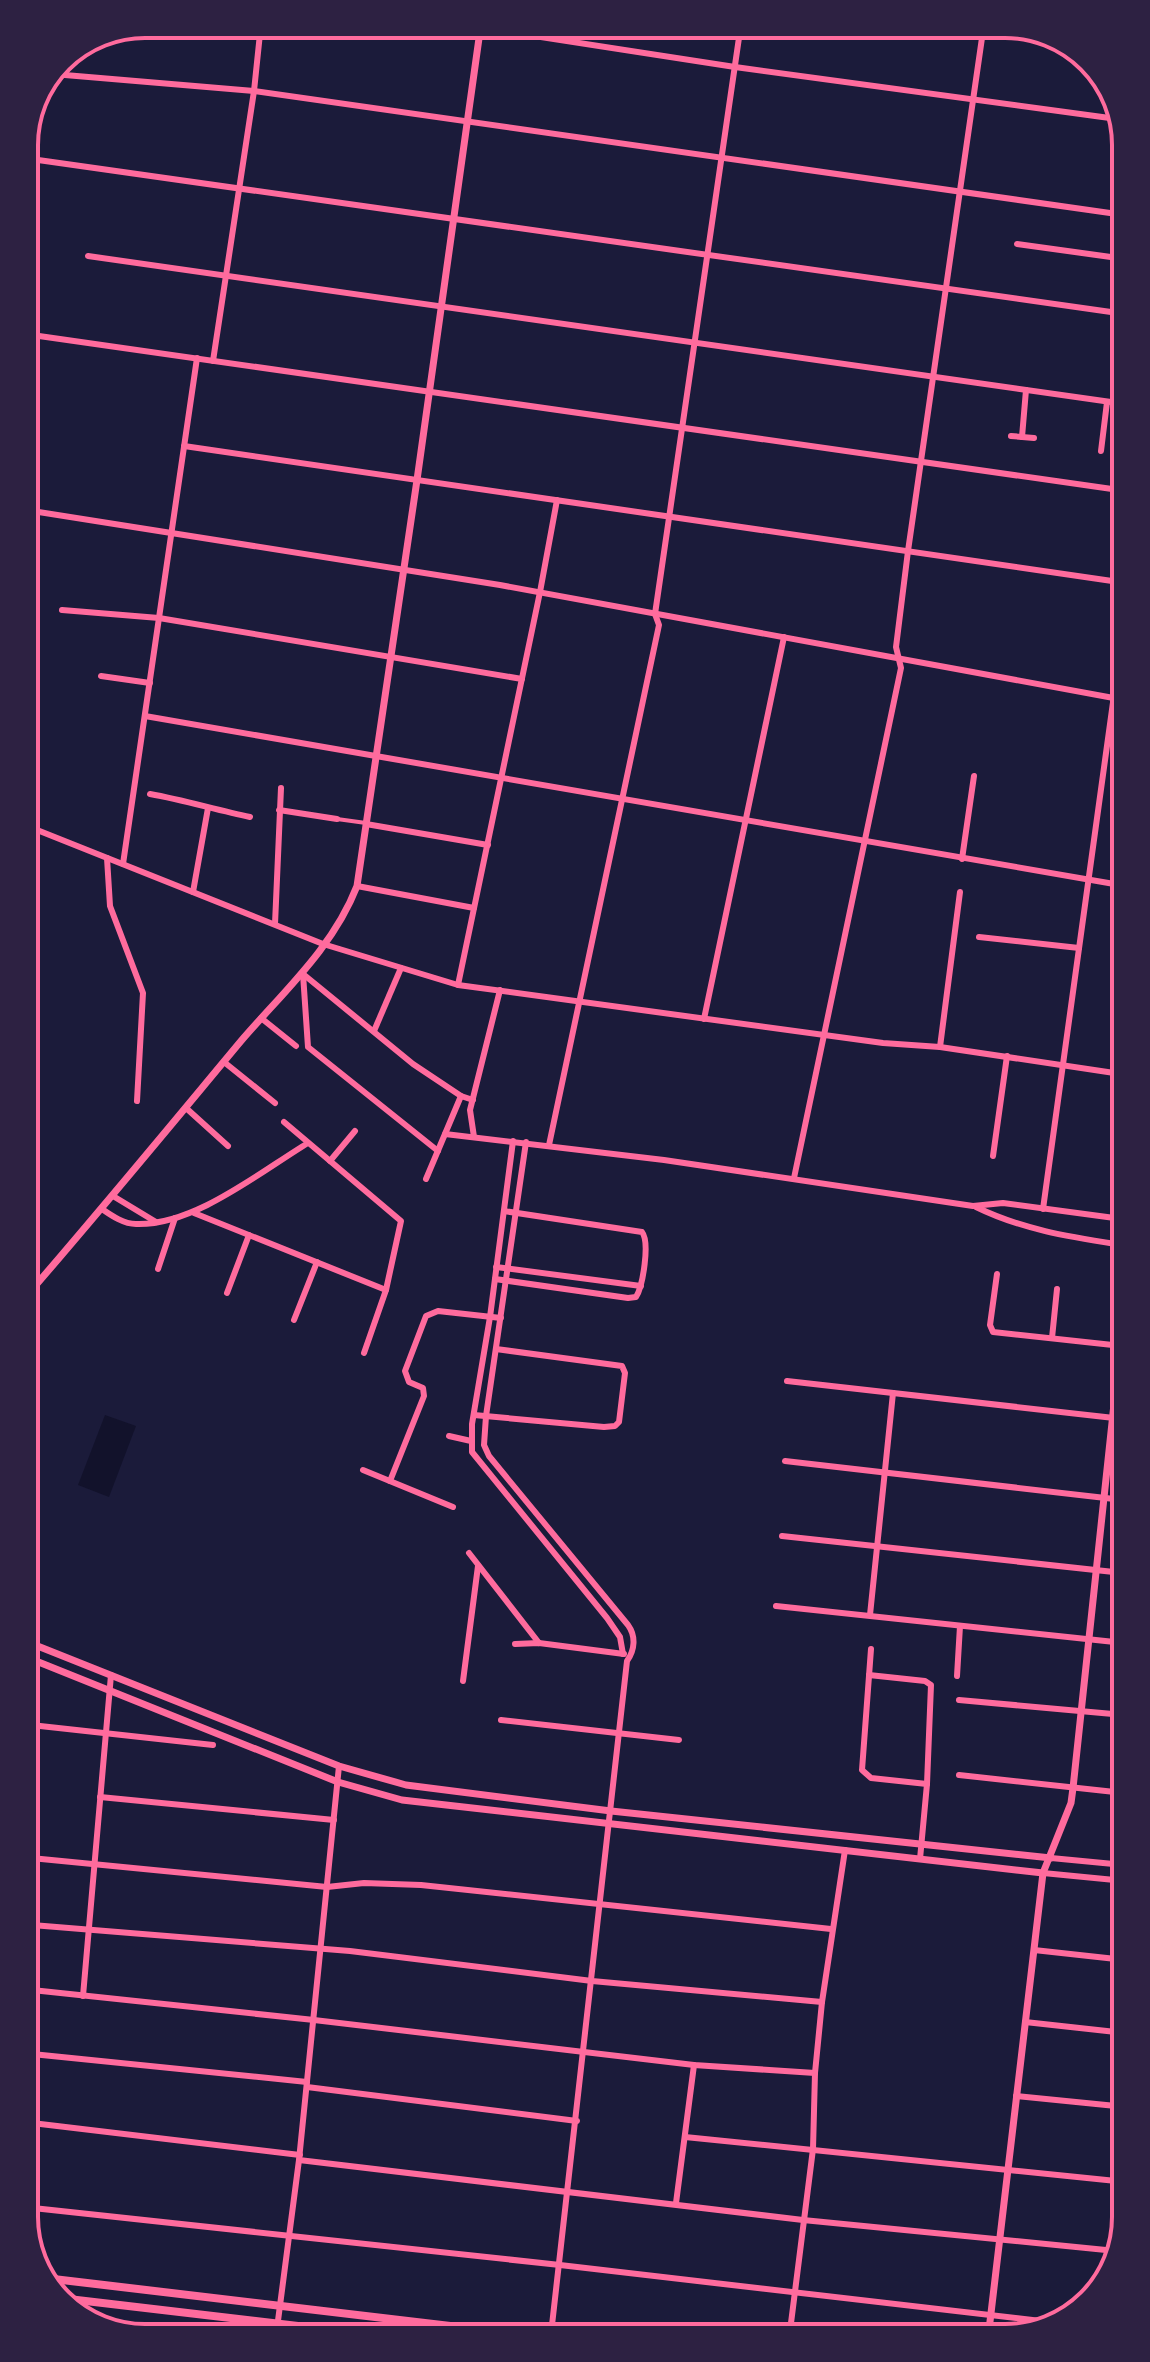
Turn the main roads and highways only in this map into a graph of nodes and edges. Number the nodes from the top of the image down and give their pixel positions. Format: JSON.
{"nodes":[{"id":1,"x":58,"y":2280,"type":"edge"},
{"id":2,"x":78,"y":2300,"type":"edge"},
{"id":3,"x":277,"y":2324,"type":"edge"},
{"id":4,"x":433,"y":2324,"type":"edge"}],
"edges":[{"from":1,"to":4,"type":"main road"},
{"from":2,"to":3,"type":"main road"}]}
